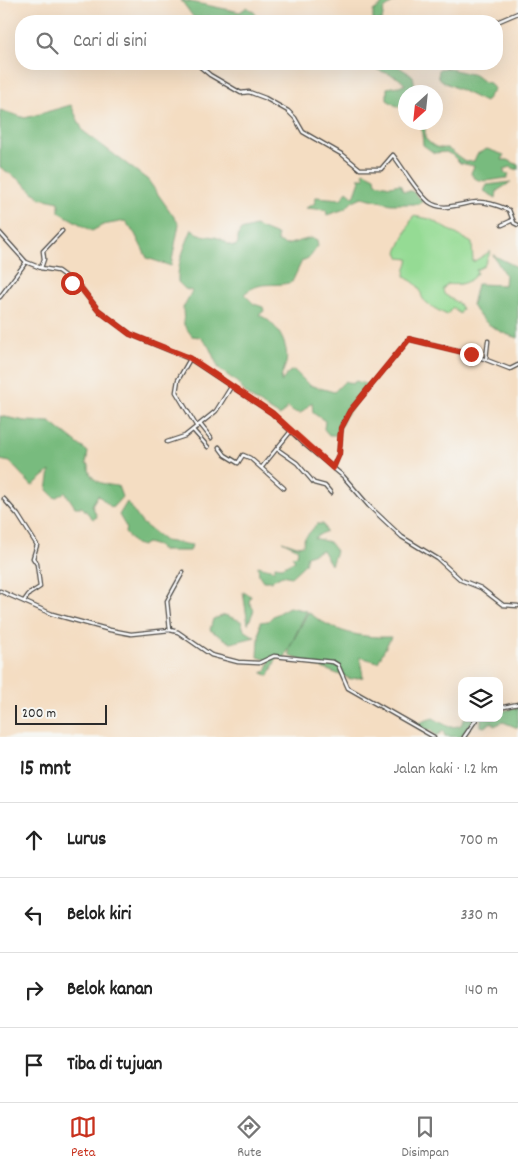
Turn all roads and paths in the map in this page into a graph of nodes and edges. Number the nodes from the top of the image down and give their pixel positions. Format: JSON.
{"nodes":[{"id":1,"x":518,"y":14,"type":"edge"},
{"id":2,"x":503,"y":20,"type":"edge"},
{"id":3,"x":204,"y":70,"type":"edge"},
{"id":4,"x":513,"y":220,"type":"junction"},
{"id":5,"x":502,"y":225,"type":"dead end"},
{"id":6,"x":518,"y":225,"type":"edge"},
{"id":7,"x":62,"y":231,"type":"dead end"},
{"id":8,"x":0,"y":233,"type":"edge"},
{"id":9,"x":26,"y":262,"type":"junction"},
{"id":10,"x":41,"y":268,"type":"junction"},
{"id":11,"x":0,"y":297,"type":"edge"},
{"id":12,"x":488,"y":341,"type":"dead end"},
{"id":13,"x":190,"y":358,"type":"junction"},
{"id":14,"x":486,"y":359,"type":"junction"},
{"id":15,"x":518,"y":365,"type":"edge"},
{"id":16,"x":231,"y":387,"type":"junction"},
{"id":17,"x":200,"y":424,"type":"junction"},
{"id":18,"x":197,"y":427,"type":"junction"},
{"id":19,"x":193,"y":430,"type":"junction"},
{"id":20,"x":291,"y":431,"type":"junction"},
{"id":21,"x":211,"y":438,"type":"dead end"},
{"id":22,"x":167,"y":442,"type":"dead end"},
{"id":23,"x":208,"y":447,"type":"dead end"},
{"id":24,"x":220,"y":447,"type":"dead end"},
{"id":25,"x":277,"y":449,"type":"junction"},
{"id":26,"x":262,"y":467,"type":"junction"},
{"id":27,"x":333,"y":468,"type":"junction"},
{"id":28,"x":284,"y":488,"type":"dead end"},
{"id":29,"x":330,"y":493,"type":"dead end"},
{"id":30,"x":4,"y":499,"type":"dead end"},
{"id":31,"x":183,"y":572,"type":"dead end"},
{"id":32,"x":0,"y":591,"type":"edge"},
{"id":33,"x":24,"y":601,"type":"junction"},
{"id":34,"x":518,"y":606,"type":"edge"},
{"id":35,"x":170,"y":630,"type":"junction"},
{"id":36,"x":518,"y":704,"type":"edge"},
{"id":37,"x":503,"y":707,"type":"edge"},
{"id":38,"x":474,"y":722,"type":"edge"},
{"id":39,"x":434,"y":737,"type":"edge"},
{"id":40,"x":464,"y":737,"type":"edge"}],
"edges":[{"from":1,"to":2,"type":"street"},
{"from":3,"to":4,"type":"street"},
{"from":4,"to":5,"type":"street"},
{"from":4,"to":6,"type":"street"},
{"from":7,"to":10,"type":"street"},
{"from":8,"to":9,"type":"street"},
{"from":9,"to":10,"type":"street"},
{"from":9,"to":11,"type":"street"},
{"from":10,"to":13,"type":"street"},
{"from":12,"to":14,"type":"street"},
{"from":13,"to":16,"type":"street"},
{"from":13,"to":18,"type":"street"},
{"from":14,"to":15,"type":"street"},
{"from":14,"to":27,"type":"street"},
{"from":16,"to":17,"type":"street"},
{"from":16,"to":20,"type":"street"},
{"from":17,"to":18,"type":"street"},
{"from":17,"to":21,"type":"street"},
{"from":18,"to":19,"type":"street"},
{"from":19,"to":22,"type":"street"},
{"from":19,"to":23,"type":"street"},
{"from":20,"to":25,"type":"street"},
{"from":20,"to":27,"type":"street"},
{"from":24,"to":26,"type":"street"},
{"from":25,"to":26,"type":"street"},
{"from":25,"to":29,"type":"street"},
{"from":26,"to":28,"type":"street"},
{"from":27,"to":34,"type":"street"},
{"from":30,"to":33,"type":"street"},
{"from":31,"to":35,"type":"street"},
{"from":32,"to":33,"type":"street"},
{"from":33,"to":35,"type":"street"},
{"from":35,"to":39,"type":"street"},
{"from":36,"to":37,"type":"street"},
{"from":38,"to":40,"type":"street"}]}
